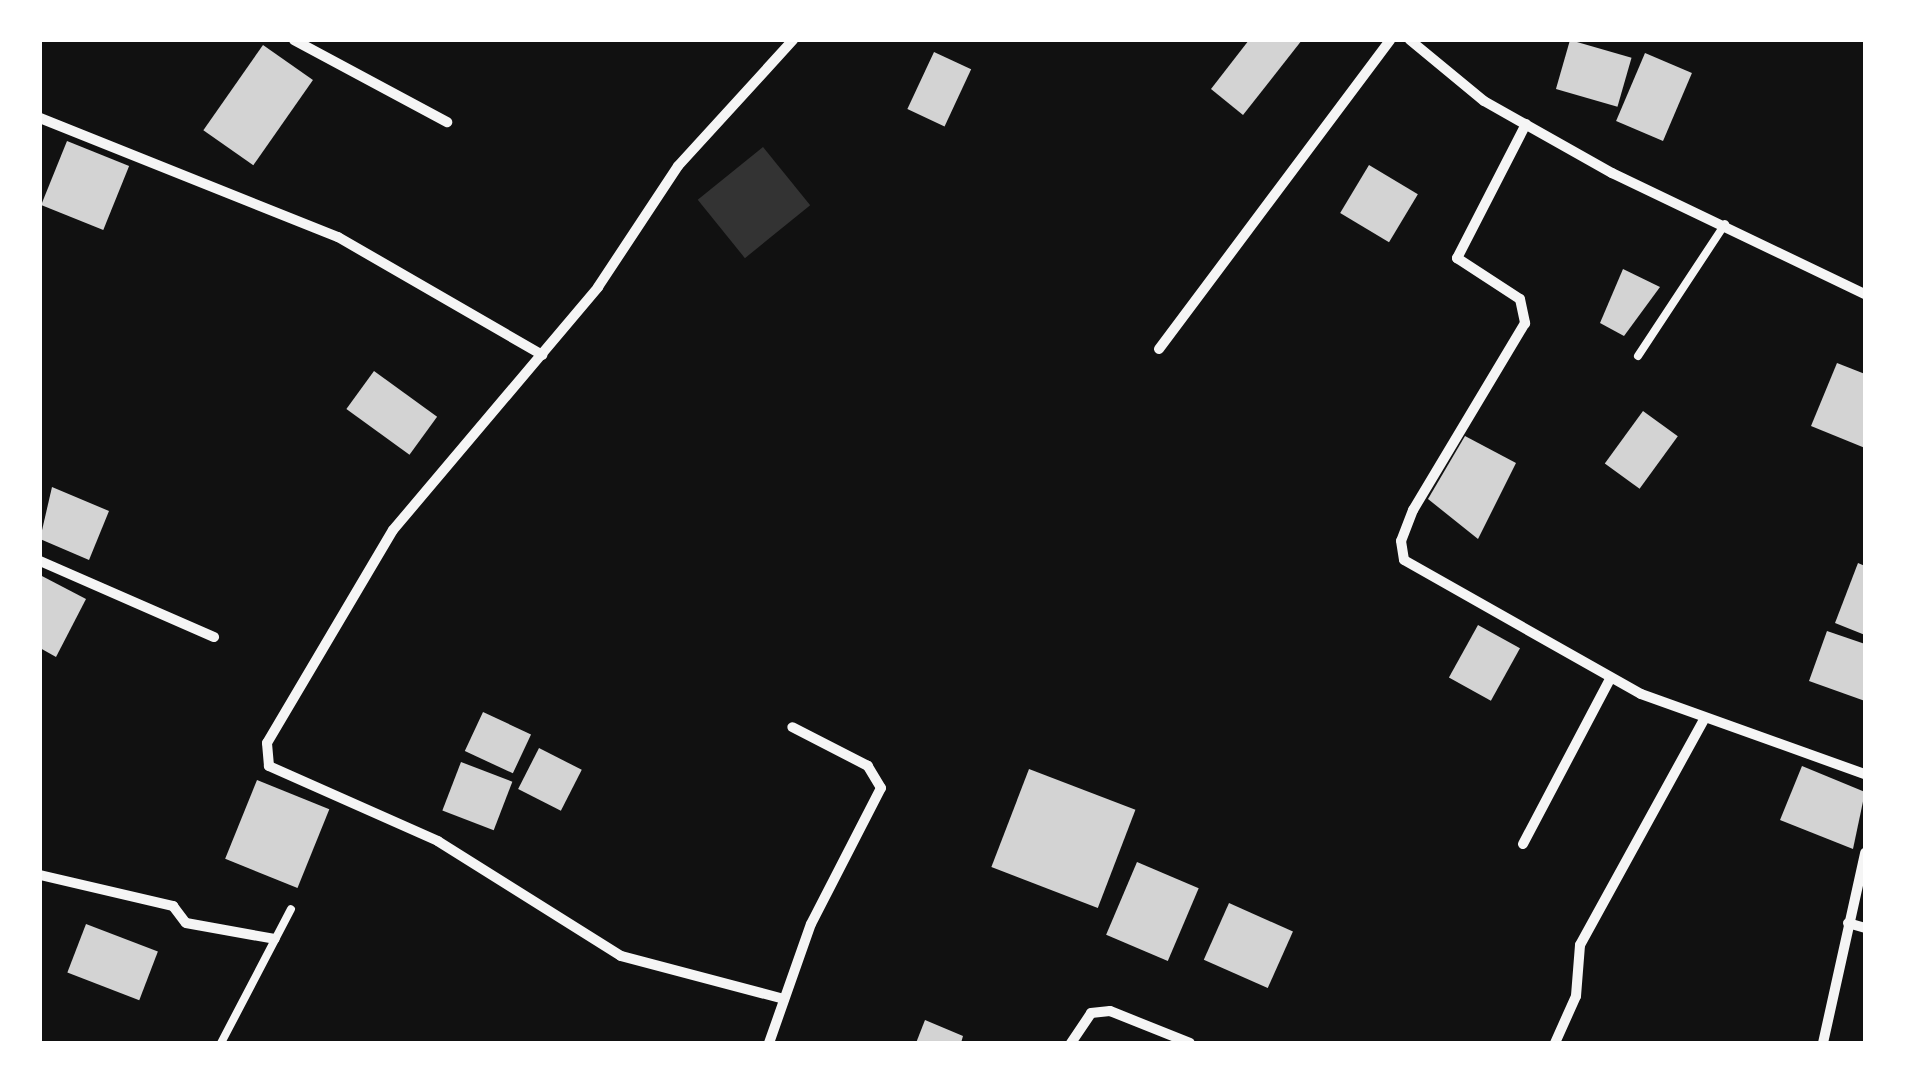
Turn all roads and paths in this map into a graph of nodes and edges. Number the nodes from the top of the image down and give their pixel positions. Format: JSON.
{"nodes":[{"id":1,"x":294,"y":40,"type":"edge"},
{"id":2,"x":793,"y":40,"type":"edge"},
{"id":3,"x":1390,"y":40,"type":"edge"},
{"id":4,"x":1410,"y":40,"type":"edge"},
{"id":5,"x":40,"y":118,"type":"edge"},
{"id":6,"x":447,"y":122,"type":"dead end"},
{"id":7,"x":1526,"y":124,"type":"junction"},
{"id":8,"x":1724,"y":224,"type":"junction"},
{"id":9,"x":1865,"y":294,"type":"edge"},
{"id":10,"x":1159,"y":349,"type":"dead end"},
{"id":11,"x":542,"y":355,"type":"junction"},
{"id":12,"x":1638,"y":356,"type":"dead end"},
{"id":13,"x":40,"y":561,"type":"edge"},
{"id":14,"x":214,"y":637,"type":"dead end"},
{"id":15,"x":1610,"y":680,"type":"junction"},
{"id":16,"x":1705,"y":718,"type":"junction"},
{"id":17,"x":792,"y":727,"type":"dead end"},
{"id":18,"x":1865,"y":774,"type":"edge"},
{"id":19,"x":1523,"y":844,"type":"dead end"},
{"id":20,"x":1865,"y":853,"type":"edge"},
{"id":21,"x":40,"y":875,"type":"edge"},
{"id":22,"x":291,"y":908,"type":"dead end"},
{"id":23,"x":1848,"y":922,"type":"junction"},
{"id":24,"x":1865,"y":928,"type":"edge"},
{"id":25,"x":275,"y":939,"type":"junction"},
{"id":26,"x":784,"y":999,"type":"junction"},
{"id":27,"x":221,"y":1043,"type":"edge"},
{"id":28,"x":769,"y":1043,"type":"edge"},
{"id":29,"x":1071,"y":1043,"type":"edge"},
{"id":30,"x":1190,"y":1043,"type":"edge"},
{"id":31,"x":1554,"y":1043,"type":"edge"},
{"id":32,"x":1823,"y":1043,"type":"edge"}],
"edges":[{"from":1,"to":6,"type":"street"},
{"from":2,"to":11,"type":"street"},
{"from":3,"to":10,"type":"street"},
{"from":4,"to":7,"type":"street"},
{"from":5,"to":11,"type":"street"},
{"from":7,"to":8,"type":"street"},
{"from":7,"to":15,"type":"street"},
{"from":8,"to":9,"type":"street"},
{"from":8,"to":12,"type":"lane"},
{"from":11,"to":26,"type":"street"},
{"from":13,"to":14,"type":"street"},
{"from":15,"to":16,"type":"street"},
{"from":15,"to":19,"type":"street"},
{"from":16,"to":18,"type":"street"},
{"from":16,"to":31,"type":"street"},
{"from":17,"to":26,"type":"street"},
{"from":20,"to":23,"type":"street"},
{"from":21,"to":25,"type":"street"},
{"from":22,"to":25,"type":"lane"},
{"from":23,"to":24,"type":"street"},
{"from":23,"to":32,"type":"street"},
{"from":25,"to":27,"type":"lane"},
{"from":26,"to":28,"type":"street"},
{"from":29,"to":30,"type":"street"}]}
